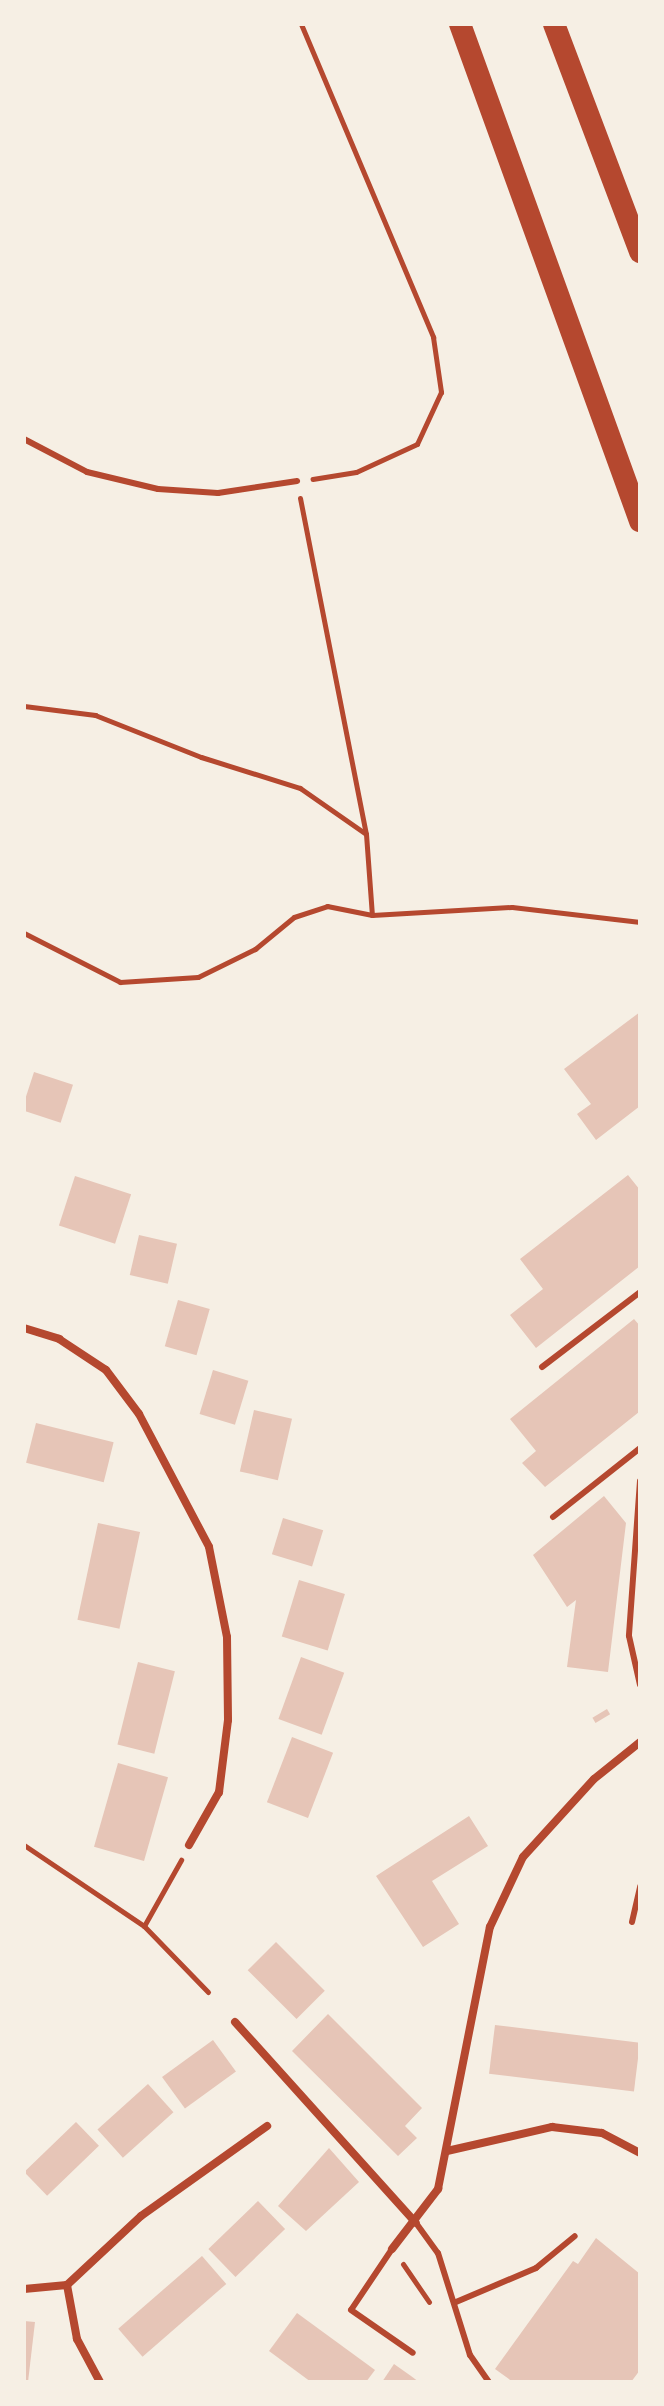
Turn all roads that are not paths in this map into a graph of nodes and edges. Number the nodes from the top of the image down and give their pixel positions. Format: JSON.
{"nodes":[{"id":1,"x":460,"y":24,"type":"edge"},
{"id":2,"x":554,"y":24,"type":"edge"},
{"id":3,"x":640,"y":252,"type":"edge"},
{"id":4,"x":24,"y":439,"type":"edge"},
{"id":5,"x":297,"y":481,"type":"road end"},
{"id":6,"x":640,"y":521,"type":"edge"},
{"id":7,"x":640,"y":1292,"type":"edge"},
{"id":8,"x":24,"y":1328,"type":"edge"},
{"id":9,"x":542,"y":1367,"type":"dead end"},
{"id":10,"x":640,"y":1448,"type":"edge"},
{"id":11,"x":640,"y":1481,"type":"edge"},
{"id":12,"x":553,"y":1517,"type":"dead end"},
{"id":13,"x":640,"y":1685,"type":"edge"},
{"id":14,"x":640,"y":1742,"type":"edge"},
{"id":15,"x":189,"y":1845,"type":"road end"},
{"id":16,"x":640,"y":1886,"type":"edge"},
{"id":17,"x":632,"y":1922,"type":"dead end"},
{"id":18,"x":235,"y":2022,"type":"dead end"},
{"id":19,"x":267,"y":2126,"type":"dead end"},
{"id":20,"x":447,"y":2151,"type":"junction"},
{"id":21,"x":640,"y":2153,"type":"edge"},
{"id":22,"x":416,"y":2223,"type":"junction"},
{"id":23,"x":575,"y":2236,"type":"dead end"},
{"id":24,"x":392,"y":2249,"type":"joint"},
{"id":25,"x":67,"y":2285,"type":"junction"},
{"id":26,"x":24,"y":2289,"type":"edge"},
{"id":27,"x":456,"y":2302,"type":"junction"},
{"id":28,"x":413,"y":2353,"type":"dead end"},
{"id":29,"x":100,"y":2382,"type":"edge"},
{"id":30,"x":489,"y":2382,"type":"edge"}],
"edges":[{"from":1,"to":6,"type":"highway"},
{"from":2,"to":3,"type":"highway"},
{"from":4,"to":5,"type":"lane"},
{"from":7,"to":9,"type":"lane"},
{"from":8,"to":15,"type":"street"},
{"from":10,"to":12,"type":"lane"},
{"from":11,"to":13,"type":"lane"},
{"from":14,"to":20,"type":"street"},
{"from":16,"to":17,"type":"lane"},
{"from":18,"to":22,"type":"street"},
{"from":19,"to":25,"type":"street"},
{"from":20,"to":21,"type":"street"},
{"from":20,"to":22,"type":"street"},
{"from":22,"to":24,"type":"street"},
{"from":22,"to":27,"type":"lane"},
{"from":23,"to":27,"type":"lane"},
{"from":24,"to":28,"type":"lane"},
{"from":25,"to":26,"type":"street"},
{"from":25,"to":29,"type":"street"},
{"from":27,"to":30,"type":"lane"}]}
